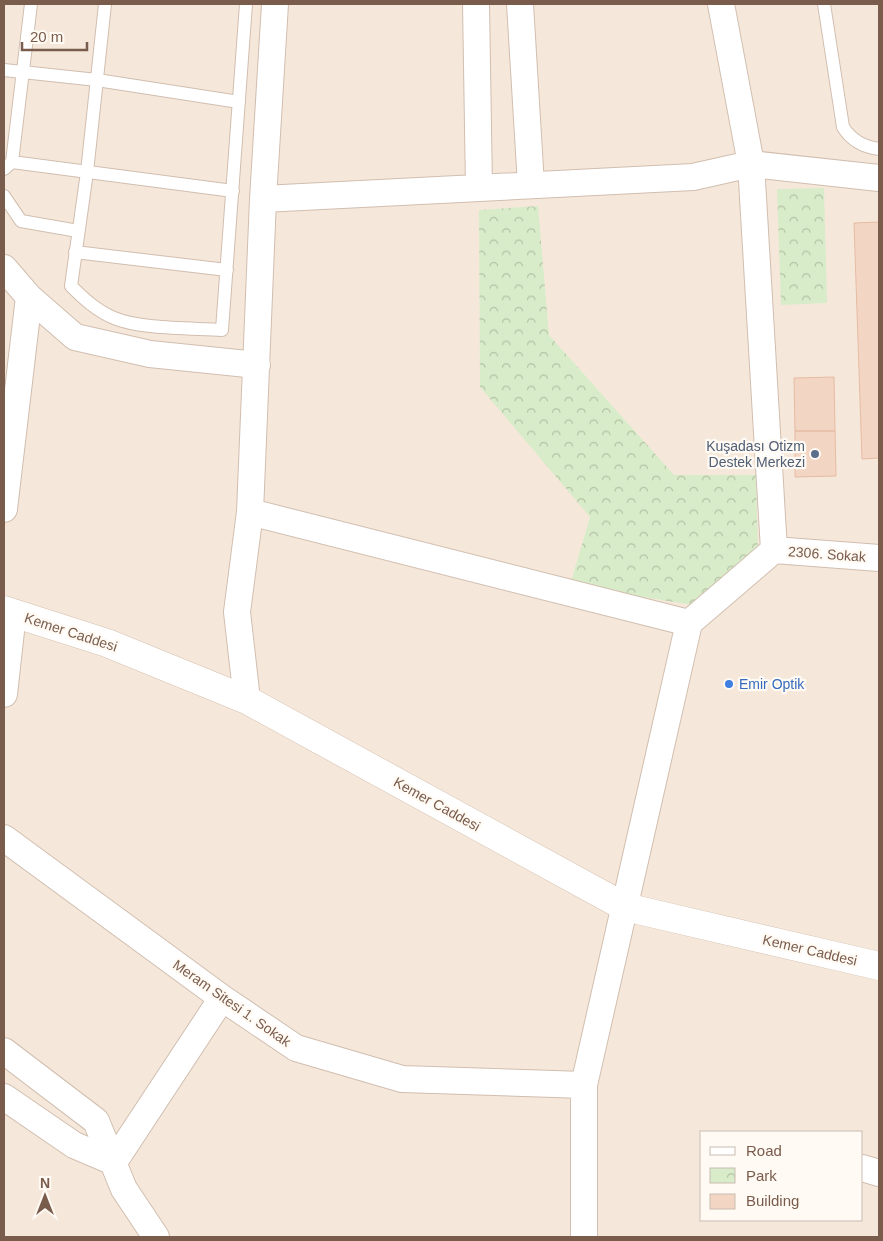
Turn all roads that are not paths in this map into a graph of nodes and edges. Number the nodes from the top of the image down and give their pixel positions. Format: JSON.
{"nodes":[{"id":1,"x":31,"y":4,"type":"edge"},
{"id":2,"x":105,"y":4,"type":"edge"},
{"id":3,"x":246,"y":4,"type":"edge"},
{"id":4,"x":275,"y":4,"type":"edge"},
{"id":5,"x":476,"y":4,"type":"edge"},
{"id":6,"x":520,"y":4,"type":"edge"},
{"id":7,"x":721,"y":4,"type":"edge"},
{"id":8,"x":824,"y":4,"type":"edge"},
{"id":9,"x":4,"y":70,"type":"edge"},
{"id":10,"x":22,"y":72,"type":"junction"},
{"id":11,"x":97,"y":80,"type":"junction"},
{"id":12,"x":239,"y":102,"type":"junction"},
{"id":13,"x":879,"y":149,"type":"edge"},
{"id":14,"x":751,"y":164,"type":"junction"},
{"id":15,"x":8,"y":166,"type":"edge"},
{"id":16,"x":87,"y":172,"type":"junction"},
{"id":17,"x":879,"y":178,"type":"edge"},
{"id":18,"x":531,"y":185,"type":"junction"},
{"id":19,"x":479,"y":188,"type":"junction"},
{"id":20,"x":233,"y":191,"type":"junction"},
{"id":21,"x":4,"y":196,"type":"edge"},
{"id":22,"x":264,"y":199,"type":"junction"},
{"id":23,"x":78,"y":230,"type":"junction"},
{"id":24,"x":75,"y":252,"type":"junction"},
{"id":25,"x":4,"y":268,"type":"edge"},
{"id":26,"x":227,"y":270,"type":"junction"},
{"id":27,"x":29,"y":298,"type":"junction"},
{"id":28,"x":257,"y":365,"type":"junction"},
{"id":29,"x":4,"y":509,"type":"edge"},
{"id":30,"x":250,"y":512,"type":"junction"},
{"id":31,"x":774,"y":550,"type":"junction"},
{"id":32,"x":879,"y":558,"type":"edge"},
{"id":33,"x":8,"y":612,"type":"edge"},
{"id":34,"x":689,"y":623,"type":"junction"},
{"id":35,"x":4,"y":694,"type":"edge"},
{"id":36,"x":247,"y":700,"type":"junction"},
{"id":37,"x":4,"y":838,"type":"edge"},
{"id":38,"x":625,"y":907,"type":"junction"},
{"id":39,"x":879,"y":966,"type":"edge"},
{"id":40,"x":222,"y":998,"type":"junction"},
{"id":41,"x":4,"y":1051,"type":"edge"},
{"id":42,"x":584,"y":1086,"type":"junction"},
{"id":43,"x":4,"y":1097,"type":"edge"},
{"id":44,"x":114,"y":1162,"type":"junction"},
{"id":45,"x":863,"y":1168,"type":"edge"},
{"id":46,"x":879,"y":1173,"type":"edge"},
{"id":47,"x":156,"y":1237,"type":"edge"},
{"id":48,"x":584,"y":1237,"type":"edge"}],
"edges":[{"from":1,"to":10,"type":"lane"},
{"from":2,"to":11,"type":"lane"},
{"from":3,"to":12,"type":"lane"},
{"from":4,"to":22,"type":"street"},
{"from":5,"to":19,"type":"street"},
{"from":6,"to":18,"type":"street"},
{"from":7,"to":14,"type":"street"},
{"from":8,"to":13,"type":"lane"},
{"from":9,"to":10,"type":"lane"},
{"from":10,"to":11,"type":"lane"},
{"from":10,"to":15,"type":"lane"},
{"from":11,"to":12,"type":"lane"},
{"from":11,"to":16,"type":"lane"},
{"from":12,"to":20,"type":"lane"},
{"from":14,"to":17,"type":"street"},
{"from":14,"to":18,"type":"street"},
{"from":14,"to":31,"type":"street"},
{"from":15,"to":16,"type":"lane"},
{"from":16,"to":20,"type":"lane"},
{"from":16,"to":23,"type":"lane"},
{"from":18,"to":19,"type":"street"},
{"from":19,"to":22,"type":"street"},
{"from":20,"to":26,"type":"lane"},
{"from":21,"to":23,"type":"lane"},
{"from":22,"to":28,"type":"street"},
{"from":23,"to":24,"type":"lane"},
{"from":24,"to":26,"type":"lane"},
{"from":24,"to":26,"type":"lane"},
{"from":25,"to":27,"type":"street"},
{"from":27,"to":28,"type":"street"},
{"from":27,"to":29,"type":"street"},
{"from":28,"to":30,"type":"street"},
{"from":30,"to":34,"type":"street"},
{"from":30,"to":36,"type":"street"},
{"from":31,"to":32,"type":"street","name":"2306. Sokak"},
{"from":31,"to":34,"type":"street"},
{"from":33,"to":35,"type":"street"},
{"from":33,"to":36,"type":"main road","name":"Kemer Caddesi"},
{"from":34,"to":38,"type":"street"},
{"from":36,"to":38,"type":"main road","name":"Kemer Caddesi"},
{"from":37,"to":40,"type":"street","name":"Meram Sitesi 1. Sokak"},
{"from":38,"to":39,"type":"main road","name":"Kemer Caddesi"},
{"from":38,"to":42,"type":"street"},
{"from":40,"to":42,"type":"street","name":"Meram Sitesi 1. Sokak"},
{"from":40,"to":44,"type":"street"},
{"from":41,"to":44,"type":"street"},
{"from":42,"to":48,"type":"street"},
{"from":43,"to":44,"type":"street"},
{"from":44,"to":47,"type":"street"},
{"from":45,"to":46,"type":"street"}]}
